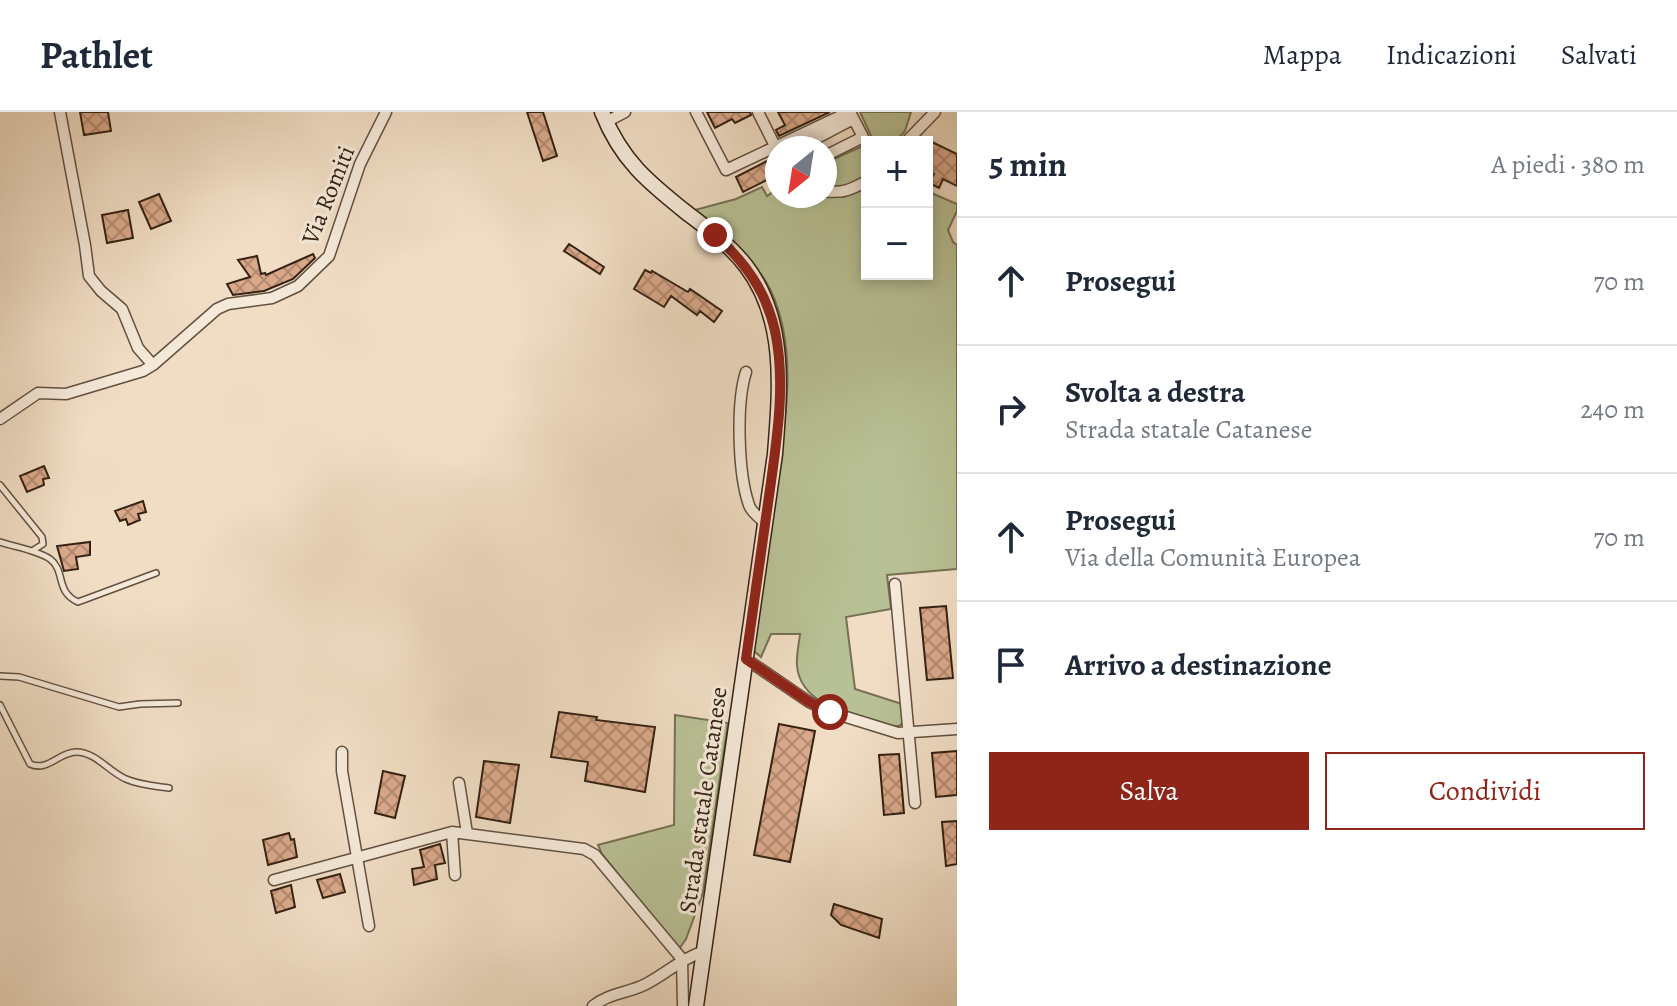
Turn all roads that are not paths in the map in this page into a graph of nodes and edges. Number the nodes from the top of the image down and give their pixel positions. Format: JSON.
{"nodes":[{"id":1,"x":60,"y":112,"type":"edge"},
{"id":2,"x":386,"y":112,"type":"edge"},
{"id":3,"x":625,"y":112,"type":"edge"},
{"id":4,"x":696,"y":112,"type":"edge"},
{"id":5,"x":758,"y":112,"type":"edge"},
{"id":6,"x":935,"y":112,"type":"edge"},
{"id":7,"x":851,"y":114,"type":"edge"},
{"id":8,"x":604,"y":117,"type":"edge"},
{"id":9,"x":770,"y":136,"type":"edge"},
{"id":10,"x":804,"y":136,"type":"edge"},
{"id":11,"x":817,"y":136,"type":"edge"},
{"id":12,"x":912,"y":136,"type":"edge"},
{"id":13,"x":837,"y":150,"type":"edge"},
{"id":14,"x":765,"y":154,"type":"edge"},
{"id":15,"x":861,"y":185,"type":"edge"},
{"id":16,"x":837,"y":193,"type":"edge"},
{"id":17,"x":153,"y":365,"type":"junction"},
{"id":18,"x":746,"y":372,"type":"dead end"},
{"id":19,"x":0,"y":419,"type":"edge"},
{"id":20,"x":0,"y":485,"type":"edge"},
{"id":21,"x":765,"y":523,"type":"junction"},
{"id":22,"x":0,"y":542,"type":"edge"},
{"id":23,"x":31,"y":552,"type":"junction"},
{"id":24,"x":156,"y":573,"type":"dead end"},
{"id":25,"x":895,"y":584,"type":"dead end"},
{"id":26,"x":746,"y":659,"type":"junction"},
{"id":27,"x":0,"y":676,"type":"edge"},
{"id":28,"x":178,"y":703,"type":"dead end"},
{"id":29,"x":0,"y":705,"type":"edge"},
{"id":30,"x":957,"y":729,"type":"edge"},
{"id":31,"x":910,"y":733,"type":"junction"},
{"id":32,"x":342,"y":752,"type":"dead end"},
{"id":33,"x":459,"y":783,"type":"dead end"},
{"id":34,"x":169,"y":788,"type":"dead end"},
{"id":35,"x":915,"y":803,"type":"dead end"},
{"id":36,"x":452,"y":832,"type":"junction"},
{"id":37,"x":467,"y":833,"type":"junction"},
{"id":38,"x":358,"y":856,"type":"junction"},
{"id":39,"x":455,"y":875,"type":"dead end"},
{"id":40,"x":274,"y":880,"type":"dead end"},
{"id":41,"x":369,"y":926,"type":"dead end"},
{"id":42,"x":702,"y":952,"type":"junction"},
{"id":43,"x":682,"y":959,"type":"junction"},
{"id":44,"x":593,"y":1006,"type":"edge"},
{"id":45,"x":683,"y":1006,"type":"edge"},
{"id":46,"x":696,"y":1006,"type":"edge"}],
"edges":[{"from":1,"to":17,"type":"street"},
{"from":2,"to":17,"type":"street","name":"Via Romiti"},
{"from":3,"to":8,"type":"street"},
{"from":4,"to":14,"type":"street"},
{"from":5,"to":9,"type":"street"},
{"from":6,"to":12,"type":"street"},
{"from":7,"to":10,"type":"street"},
{"from":7,"to":11,"type":"street"},
{"from":7,"to":13,"type":"street"},
{"from":8,"to":21,"type":"main road","name":"Strada statale Catanese"},
{"from":15,"to":16,"type":"street"},
{"from":17,"to":19,"type":"street","name":"Via Romiti"},
{"from":18,"to":21,"type":"street"},
{"from":20,"to":23,"type":"lane"},
{"from":21,"to":26,"type":"main road","name":"Strada statale Catanese"},
{"from":22,"to":23,"type":"lane"},
{"from":23,"to":24,"type":"lane"},
{"from":25,"to":31,"type":"street"},
{"from":26,"to":31,"type":"street"},
{"from":26,"to":42,"type":"main road","name":"Strada statale Catanese"},
{"from":27,"to":28,"type":"lane"},
{"from":29,"to":34,"type":"lane"},
{"from":30,"to":31,"type":"street"},
{"from":31,"to":35,"type":"street"},
{"from":32,"to":38,"type":"street"},
{"from":33,"to":37,"type":"street"},
{"from":36,"to":37,"type":"street"},
{"from":36,"to":38,"type":"street"},
{"from":36,"to":39,"type":"street"},
{"from":37,"to":43,"type":"street"},
{"from":38,"to":40,"type":"street"},
{"from":38,"to":41,"type":"street"},
{"from":42,"to":43,"type":"street"},
{"from":42,"to":46,"type":"main road","name":"Strada statale Catanese"},
{"from":43,"to":44,"type":"street"},
{"from":43,"to":45,"type":"street"}]}
